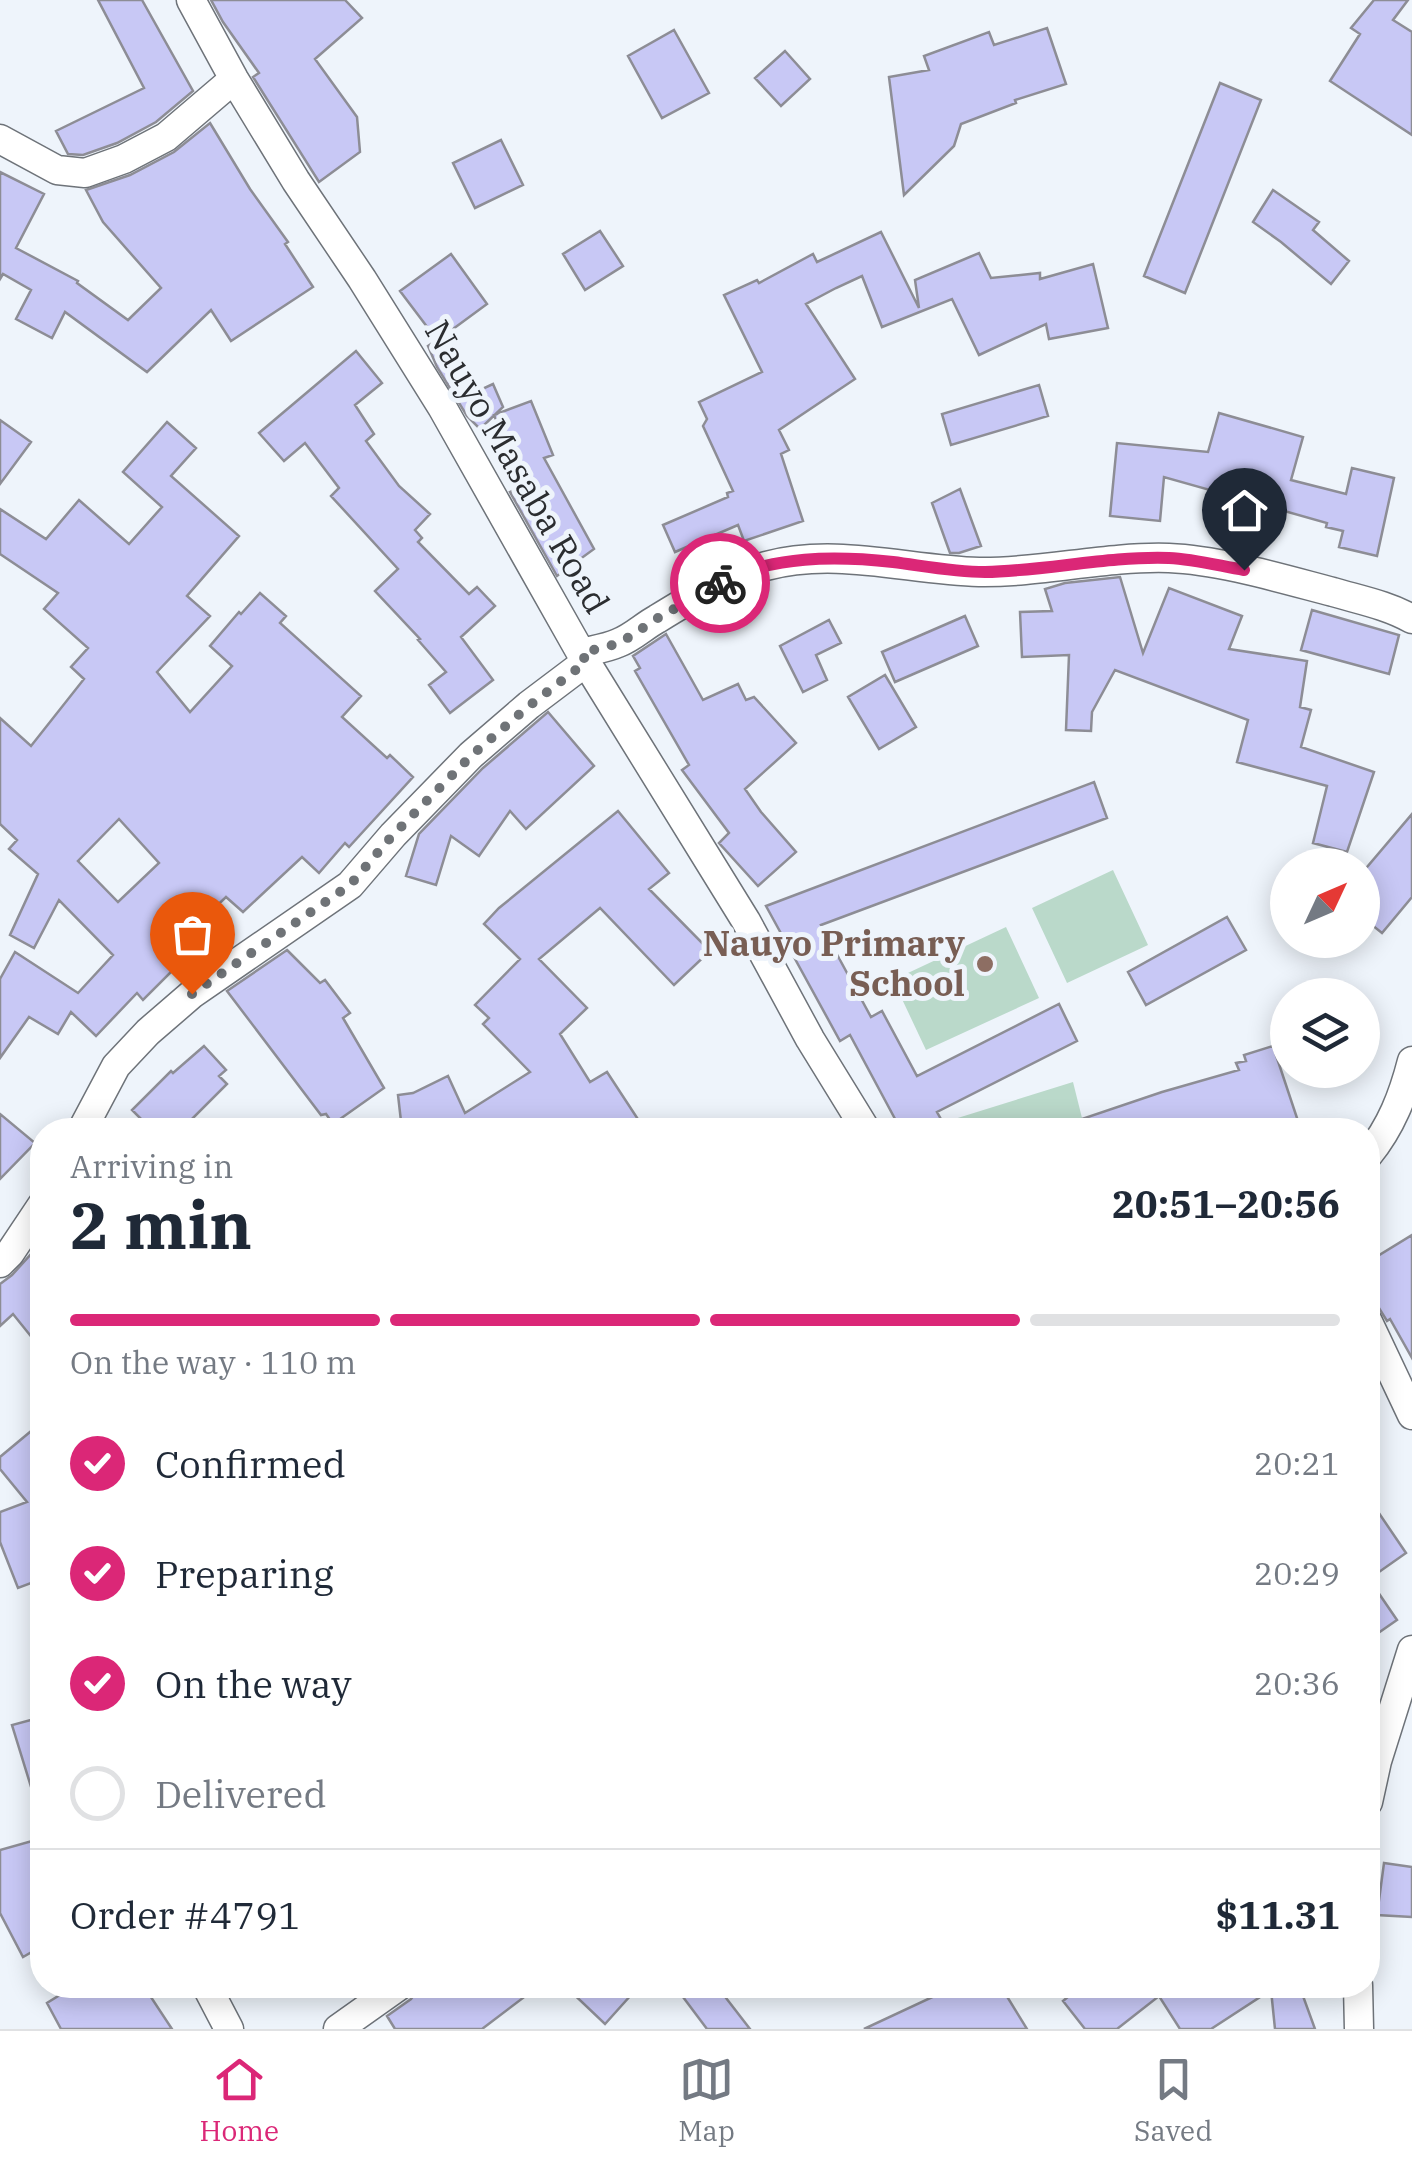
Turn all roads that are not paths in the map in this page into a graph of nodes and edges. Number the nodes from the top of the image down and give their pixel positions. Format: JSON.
{"nodes":[{"id":1,"x":190,"y":0,"type":"edge"},
{"id":2,"x":234,"y":79,"type":"junction"},
{"id":3,"x":0,"y":139,"type":"edge"},
{"id":4,"x":1412,"y":619,"type":"edge"},
{"id":5,"x":584,"y":658,"type":"junction"},
{"id":6,"x":1412,"y":1062,"type":"edge"},
{"id":7,"x":88,"y":1118,"type":"edge"},
{"id":8,"x":859,"y":1118,"type":"edge"},
{"id":9,"x":1380,"y":1141,"type":"edge"},
{"id":10,"x":30,"y":1223,"type":"edge"},
{"id":11,"x":0,"y":1263,"type":"edge"},
{"id":12,"x":1380,"y":1347,"type":"edge"},
{"id":13,"x":1412,"y":1415,"type":"edge"},
{"id":14,"x":1412,"y":1650,"type":"edge"},
{"id":15,"x":1380,"y":1748,"type":"edge"},
{"id":16,"x":213,"y":1998,"type":"edge"},
{"id":17,"x":382,"y":1998,"type":"edge"},
{"id":18,"x":1359,"y":1998,"type":"edge"},
{"id":19,"x":230,"y":2029,"type":"edge"},
{"id":20,"x":338,"y":2029,"type":"edge"},
{"id":21,"x":1360,"y":2029,"type":"edge"}],
"edges":[{"from":1,"to":2,"type":"street","name":"Nauyo Masaba Road"},
{"from":2,"to":3,"type":"street"},
{"from":2,"to":5,"type":"street","name":"Nauyo Masaba Road"},
{"from":4,"to":5,"type":"street"},
{"from":5,"to":7,"type":"street"},
{"from":5,"to":8,"type":"street","name":"Nauyo Masaba Road"},
{"from":6,"to":9,"type":"street"},
{"from":10,"to":11,"type":"street"},
{"from":12,"to":13,"type":"street"},
{"from":14,"to":15,"type":"street"},
{"from":16,"to":19,"type":"street"},
{"from":17,"to":20,"type":"street"},
{"from":18,"to":21,"type":"street"}]}
